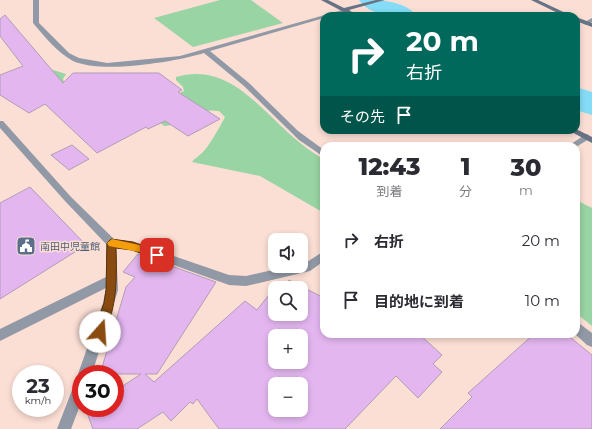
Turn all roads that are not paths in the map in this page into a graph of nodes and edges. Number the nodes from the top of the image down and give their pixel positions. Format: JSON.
{"nodes":[{"id":1,"x":36,"y":0,"type":"edge"},
{"id":2,"x":324,"y":0,"type":"edge"},
{"id":3,"x":382,"y":0,"type":"edge"},
{"id":4,"x":534,"y":0,"type":"edge"},
{"id":5,"x":344,"y":10,"type":"junction"},
{"id":6,"x":338,"y":12,"type":"edge"},
{"id":7,"x":348,"y":12,"type":"edge"},
{"id":8,"x":560,"y":12,"type":"edge"},
{"id":9,"x":320,"y":17,"type":"edge"},
{"id":10,"x":592,"y":20,"type":"edge"},
{"id":11,"x":589,"y":24,"type":"edge"},
{"id":12,"x":204,"y":51,"type":"junction"},
{"id":13,"x":0,"y":123,"type":"edge"},
{"id":14,"x":580,"y":134,"type":"edge"},
{"id":15,"x":589,"y":139,"type":"edge"},
{"id":16,"x":320,"y":151,"type":"edge"},
{"id":17,"x":111,"y":243,"type":"junction"},
{"id":18,"x":320,"y":258,"type":"edge"},
{"id":19,"x":111,"y":280,"type":"junction"},
{"id":20,"x":580,"y":330,"type":"edge"},
{"id":21,"x":0,"y":335,"type":"edge"},
{"id":22,"x":592,"y":341,"type":"edge"},
{"id":23,"x":88,"y":365,"type":"edge"},
{"id":24,"x":72,"y":408,"type":"edge"},
{"id":25,"x":64,"y":429,"type":"edge"}],
"edges":[{"from":1,"to":12,"type":"street"},
{"from":2,"to":5,"type":"street"},
{"from":3,"to":5,"type":"street"},
{"from":4,"to":8,"type":"street"},
{"from":5,"to":6,"type":"street"},
{"from":5,"to":7,"type":"street"},
{"from":9,"to":12,"type":"street"},
{"from":10,"to":11,"type":"street"},
{"from":12,"to":16,"type":"street"},
{"from":13,"to":17,"type":"street"},
{"from":14,"to":15,"type":"street"},
{"from":17,"to":18,"type":"street"},
{"from":17,"to":19,"type":"street"},
{"from":19,"to":21,"type":"street"},
{"from":19,"to":23,"type":"street"},
{"from":20,"to":22,"type":"street"},
{"from":24,"to":25,"type":"street"}]}
